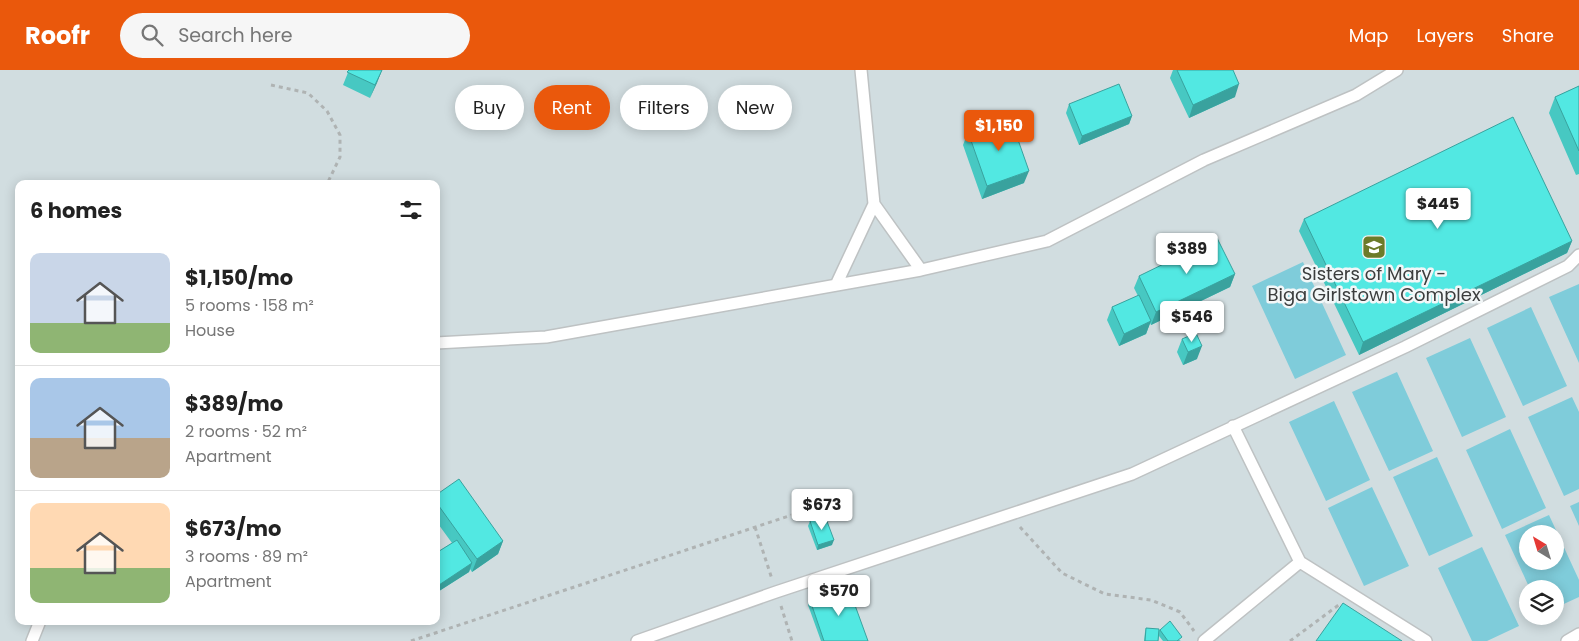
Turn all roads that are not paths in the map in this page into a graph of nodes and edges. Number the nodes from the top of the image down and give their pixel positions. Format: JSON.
{"nodes":[{"id":1,"x":861,"y":70,"type":"edge"},
{"id":2,"x":1397,"y":70,"type":"edge"},
{"id":3,"x":874,"y":204,"type":"junction"},
{"id":4,"x":1579,"y":255,"type":"edge"},
{"id":5,"x":922,"y":270,"type":"junction"},
{"id":6,"x":836,"y":285,"type":"junction"},
{"id":7,"x":440,"y":343,"type":"edge"},
{"id":8,"x":1233,"y":426,"type":"junction"},
{"id":9,"x":1300,"y":562,"type":"junction"},
{"id":10,"x":38,"y":625,"type":"edge"},
{"id":11,"x":1579,"y":634,"type":"edge"},
{"id":12,"x":1200,"y":637,"type":"edge"},
{"id":13,"x":32,"y":641,"type":"edge"},
{"id":14,"x":637,"y":641,"type":"edge"},
{"id":15,"x":1426,"y":641,"type":"edge"},
{"id":16,"x":1567,"y":641,"type":"edge"}],
"edges":[{"from":1,"to":3,"type":"lane"},
{"from":2,"to":5,"type":"lane"},
{"from":3,"to":5,"type":"lane"},
{"from":3,"to":6,"type":"lane"},
{"from":4,"to":8,"type":"lane"},
{"from":5,"to":6,"type":"lane"},
{"from":6,"to":7,"type":"lane"},
{"from":8,"to":9,"type":"lane"},
{"from":8,"to":14,"type":"lane"},
{"from":9,"to":12,"type":"lane"},
{"from":9,"to":15,"type":"lane"},
{"from":10,"to":13,"type":"lane"},
{"from":11,"to":16,"type":"lane"}]}
